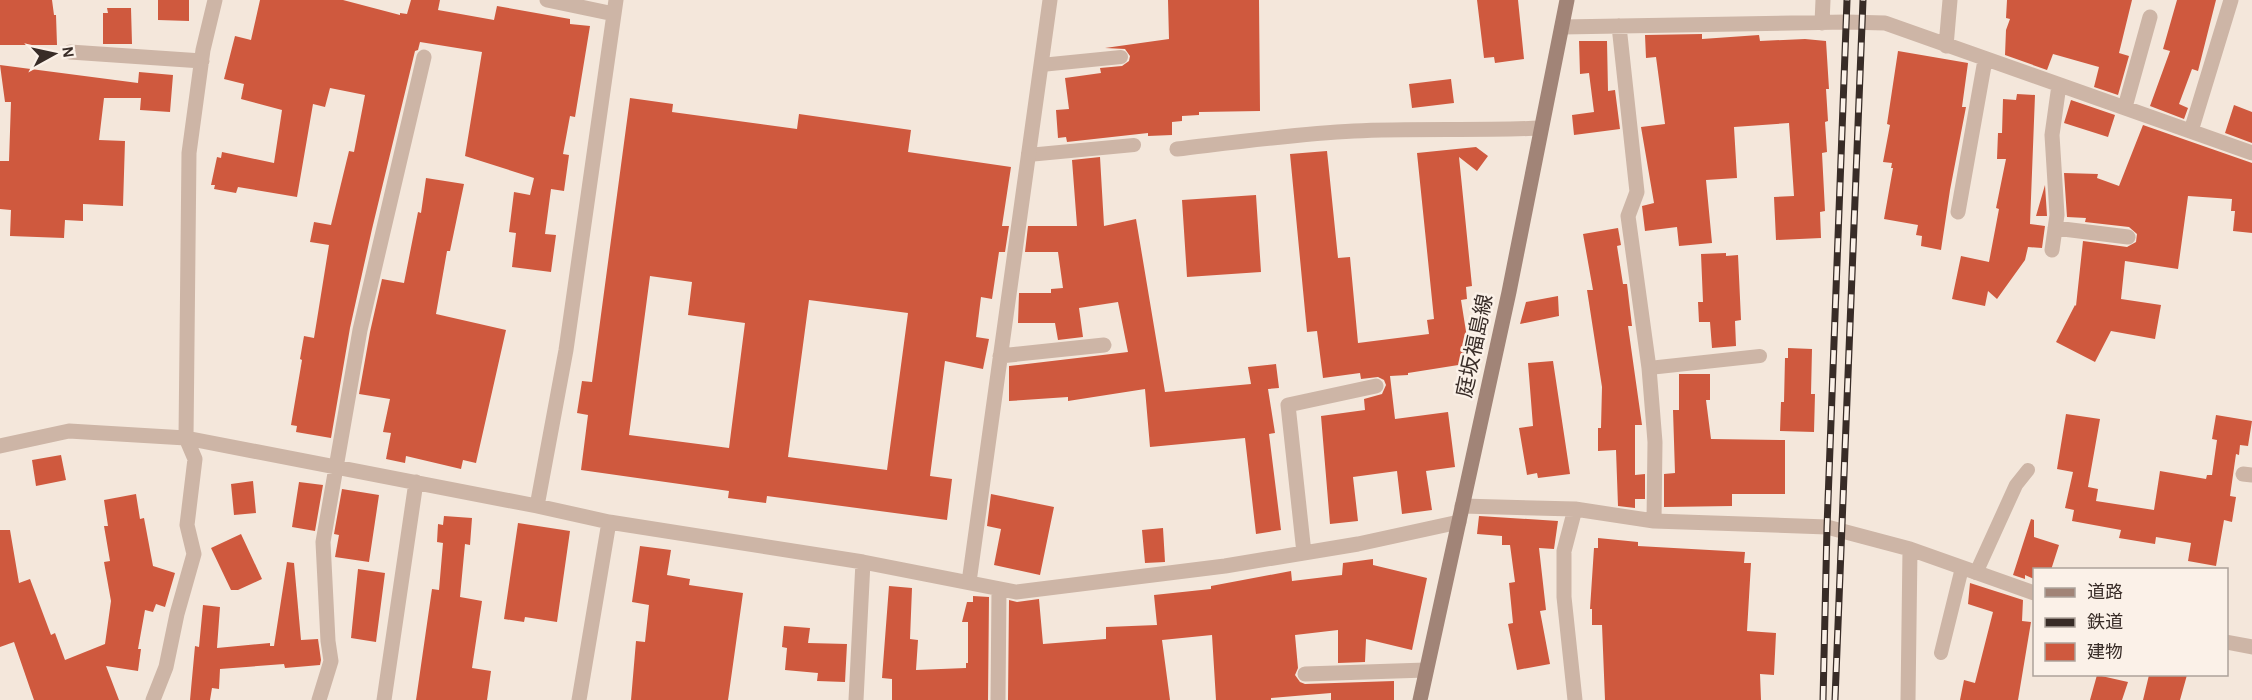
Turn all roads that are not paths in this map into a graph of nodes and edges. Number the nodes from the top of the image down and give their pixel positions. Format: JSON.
{"nodes":[{"id":1,"x":215,"y":0,"type":"edge"},
{"id":2,"x":547,"y":0,"type":"edge"},
{"id":3,"x":1050,"y":0,"type":"edge"},
{"id":4,"x":1567,"y":0,"type":"edge"},
{"id":5,"x":1823,"y":0,"type":"edge"},
{"id":6,"x":1950,"y":0,"type":"edge"},
{"id":7,"x":2231,"y":0,"type":"edge"},
{"id":8,"x":615,"y":7,"type":"edge"},
{"id":9,"x":2150,"y":16,"type":"dead end"},
{"id":10,"x":1822,"y":22,"type":"junction"},
{"id":11,"x":1619,"y":26,"type":"junction"},
{"id":12,"x":1562,"y":27,"type":"junction"},
{"id":13,"x":1946,"y":46,"type":"junction"},
{"id":14,"x":70,"y":52,"type":"dead end"},
{"id":15,"x":424,"y":57,"type":"dead end"},
{"id":16,"x":1121,"y":57,"type":"dead end"},
{"id":17,"x":1985,"y":60,"type":"junction"},
{"id":18,"x":202,"y":61,"type":"junction"},
{"id":19,"x":1041,"y":64,"type":"junction"},
{"id":20,"x":2059,"y":85,"type":"junction"},
{"id":21,"x":2125,"y":107,"type":"junction"},
{"id":22,"x":1541,"y":128,"type":"junction"},
{"id":23,"x":2191,"y":131,"type":"junction"},
{"id":24,"x":1134,"y":145,"type":"dead end"},
{"id":25,"x":1177,"y":148,"type":"dead end"},
{"id":26,"x":2252,"y":153,"type":"edge"},
{"id":27,"x":1028,"y":155,"type":"junction"},
{"id":28,"x":1958,"y":212,"type":"dead end"},
{"id":29,"x":2055,"y":228,"type":"junction"},
{"id":30,"x":2128,"y":237,"type":"dead end"},
{"id":31,"x":2052,"y":250,"type":"dead end"},
{"id":32,"x":1104,"y":345,"type":"dead end"},
{"id":33,"x":1000,"y":356,"type":"junction"},
{"id":34,"x":1760,"y":356,"type":"dead end"},
{"id":35,"x":1649,"y":368,"type":"junction"},
{"id":36,"x":1376,"y":386,"type":"dead end"},
{"id":37,"x":186,"y":438,"type":"junction"},
{"id":38,"x":0,"y":446,"type":"edge"},
{"id":39,"x":336,"y":468,"type":"junction"},
{"id":40,"x":2028,"y":470,"type":"dead end"},
{"id":41,"x":416,"y":482,"type":"junction"},
{"id":42,"x":537,"y":506,"type":"junction"},
{"id":43,"x":1462,"y":506,"type":"junction"},
{"id":44,"x":1575,"y":509,"type":"junction"},
{"id":45,"x":1654,"y":521,"type":"junction"},
{"id":46,"x":609,"y":522,"type":"junction"},
{"id":47,"x":1459,"y":522,"type":"junction"},
{"id":48,"x":1910,"y":549,"type":"junction"},
{"id":49,"x":1304,"y":553,"type":"junction"},
{"id":50,"x":863,"y":562,"type":"junction"},
{"id":51,"x":1969,"y":571,"type":"junction"},
{"id":52,"x":969,"y":582,"type":"junction"},
{"id":53,"x":999,"y":589,"type":"junction"},
{"id":54,"x":2033,"y":593,"type":"edge"},
{"id":55,"x":2228,"y":642,"type":"edge"},
{"id":56,"x":2252,"y":647,"type":"edge"},
{"id":57,"x":1941,"y":653,"type":"dead end"},
{"id":58,"x":1426,"y":670,"type":"junction"},
{"id":59,"x":1305,"y":674,"type":"dead end"},
{"id":60,"x":153,"y":700,"type":"edge"},
{"id":61,"x":318,"y":700,"type":"edge"},
{"id":62,"x":384,"y":700,"type":"edge"},
{"id":63,"x":579,"y":700,"type":"edge"},
{"id":64,"x":856,"y":700,"type":"edge"},
{"id":65,"x":998,"y":700,"type":"edge"},
{"id":66,"x":1420,"y":700,"type":"edge"},
{"id":67,"x":1575,"y":700,"type":"edge"},
{"id":68,"x":1908,"y":700,"type":"edge"}],
"edges":[{"from":1,"to":18,"type":"street"},
{"from":2,"to":8,"type":"street"},
{"from":3,"to":19,"type":"street"},
{"from":4,"to":12,"type":"main road","name":"庭坂福島線"},
{"from":5,"to":10,"type":"street"},
{"from":6,"to":13,"type":"street"},
{"from":7,"to":23,"type":"street"},
{"from":8,"to":42,"type":"street"},
{"from":9,"to":21,"type":"street"},
{"from":10,"to":11,"type":"street"},
{"from":10,"to":13,"type":"street"},
{"from":11,"to":12,"type":"street"},
{"from":11,"to":35,"type":"street"},
{"from":12,"to":22,"type":"main road","name":"庭坂福島線"},
{"from":13,"to":17,"type":"street"},
{"from":14,"to":18,"type":"street"},
{"from":15,"to":39,"type":"street"},
{"from":16,"to":19,"type":"lane"},
{"from":17,"to":20,"type":"street"},
{"from":17,"to":28,"type":"street"},
{"from":18,"to":37,"type":"street"},
{"from":19,"to":27,"type":"street"},
{"from":20,"to":21,"type":"street"},
{"from":20,"to":29,"type":"street"},
{"from":21,"to":23,"type":"street"},
{"from":22,"to":25,"type":"street"},
{"from":22,"to":43,"type":"main road","name":"庭坂福島線"},
{"from":23,"to":26,"type":"street"},
{"from":24,"to":27,"type":"lane"},
{"from":27,"to":33,"type":"street"},
{"from":29,"to":30,"type":"street"},
{"from":29,"to":31,"type":"street"},
{"from":32,"to":33,"type":"street"},
{"from":33,"to":52,"type":"street"},
{"from":34,"to":35,"type":"lane"},
{"from":35,"to":45,"type":"street"},
{"from":36,"to":49,"type":"street"},
{"from":37,"to":38,"type":"street"},
{"from":37,"to":39,"type":"street"},
{"from":37,"to":60,"type":"street"},
{"from":39,"to":41,"type":"street"},
{"from":39,"to":61,"type":"street"},
{"from":40,"to":51,"type":"lane"},
{"from":41,"to":42,"type":"street"},
{"from":41,"to":62,"type":"street"},
{"from":42,"to":46,"type":"street"},
{"from":43,"to":44,"type":"street"},
{"from":43,"to":47,"type":"main road","name":"庭坂福島線"},
{"from":44,"to":45,"type":"street"},
{"from":44,"to":67,"type":"street"},
{"from":45,"to":48,"type":"street"},
{"from":46,"to":50,"type":"street"},
{"from":46,"to":63,"type":"street"},
{"from":47,"to":49,"type":"street"},
{"from":47,"to":58,"type":"main road","name":"庭坂福島線"},
{"from":48,"to":51,"type":"street"},
{"from":48,"to":68,"type":"street"},
{"from":49,"to":53,"type":"street"},
{"from":50,"to":52,"type":"street"},
{"from":50,"to":64,"type":"street"},
{"from":51,"to":54,"type":"street"},
{"from":51,"to":57,"type":"lane"},
{"from":52,"to":53,"type":"street"},
{"from":53,"to":65,"type":"street"},
{"from":55,"to":56,"type":"street"},
{"from":58,"to":59,"type":"street"},
{"from":58,"to":66,"type":"main road","name":"庭坂福島線"}]}
